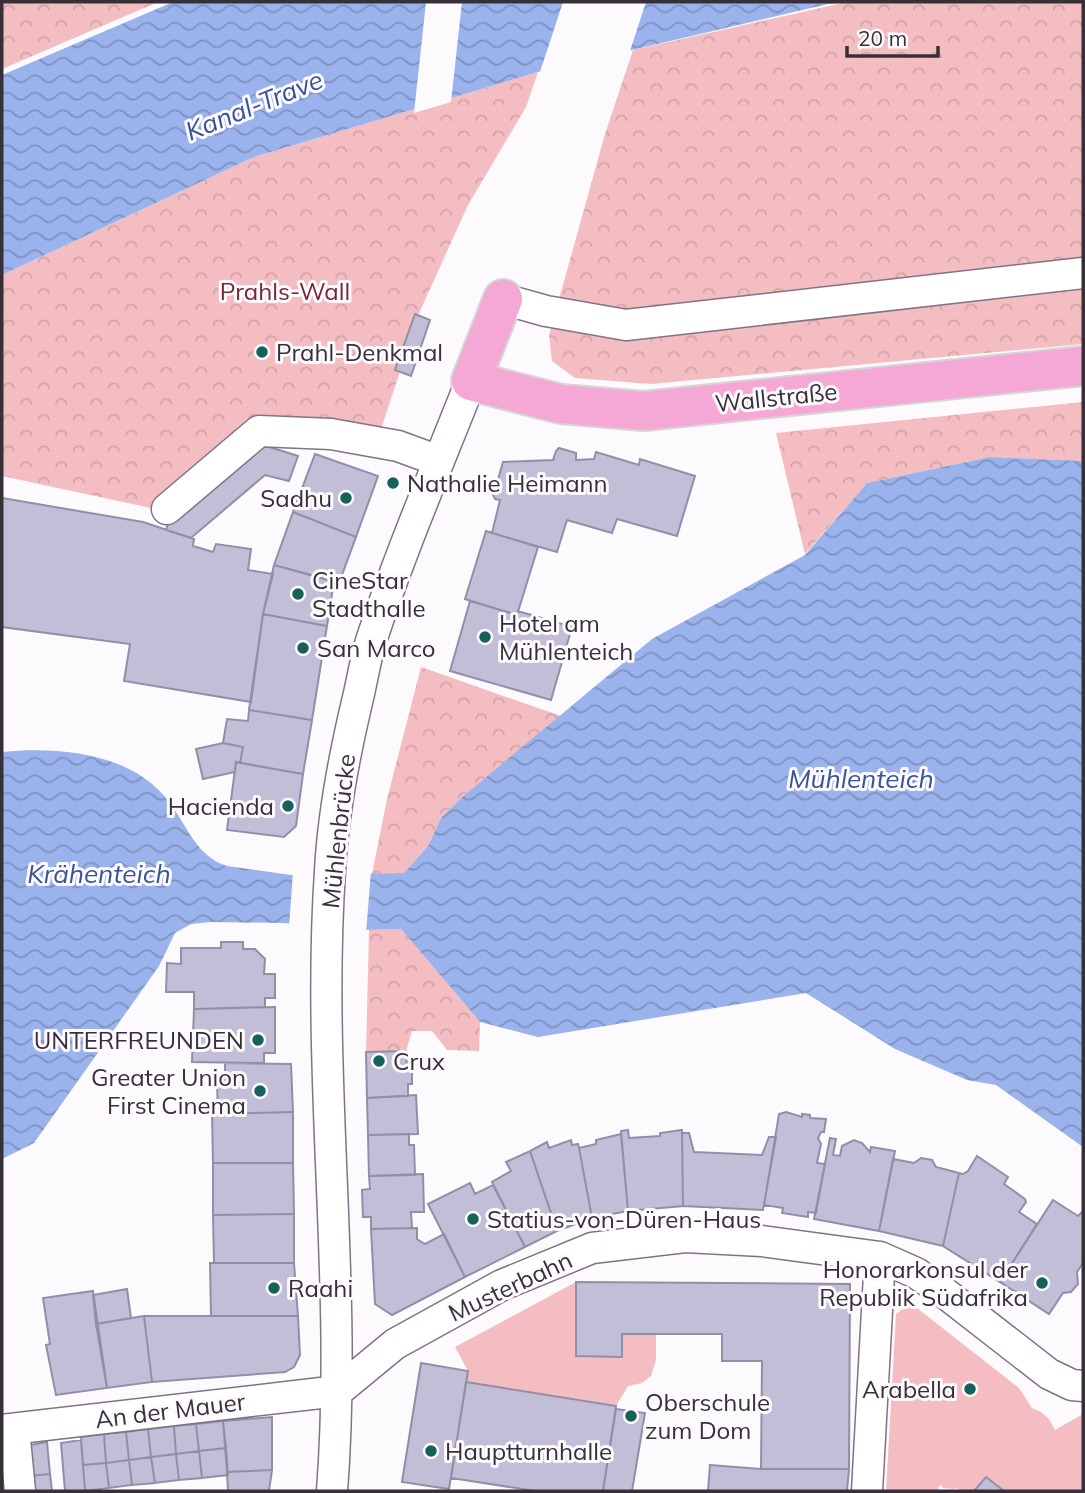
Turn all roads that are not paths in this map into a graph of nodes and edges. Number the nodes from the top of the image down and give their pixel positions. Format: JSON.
{"nodes":[{"id":1,"x":1083,"y":273,"type":"edge"},
{"id":2,"x":503,"y":299,"type":"joint"},
{"id":3,"x":1083,"y":366,"type":"edge"},
{"id":4,"x":471,"y":381,"type":"junction"},
{"id":5,"x":439,"y":461,"type":"junction"},
{"id":6,"x":166,"y":509,"type":"dead end"},
{"id":7,"x":880,"y":1257,"type":"junction"},
{"id":8,"x":338,"y":1391,"type":"junction"},
{"id":9,"x":1080,"y":1394,"type":"edge"},
{"id":10,"x":8,"y":1430,"type":"edge"},
{"id":11,"x":20,"y":1491,"type":"edge"},
{"id":12,"x":332,"y":1491,"type":"edge"},
{"id":13,"x":867,"y":1491,"type":"edge"}],
"edges":[{"from":1,"to":2,"type":"street"},
{"from":2,"to":4,"type":"main road","name":"Mühlenbrücke"},
{"from":3,"to":4,"type":"main road","name":"Wallstraße"},
{"from":4,"to":5,"type":"street","name":"Mühlenbrücke"},
{"from":5,"to":6,"type":"street"},
{"from":5,"to":8,"type":"street","name":"Mühlenbrücke"},
{"from":7,"to":8,"type":"street","name":"Musterbahn"},
{"from":7,"to":9,"type":"street","name":"Musterbahn"},
{"from":7,"to":13,"type":"street"},
{"from":8,"to":10,"type":"street","name":"An der Mauer"},
{"from":8,"to":12,"type":"street","name":"Mühlenbrücke"},
{"from":10,"to":11,"type":"street"}]}
